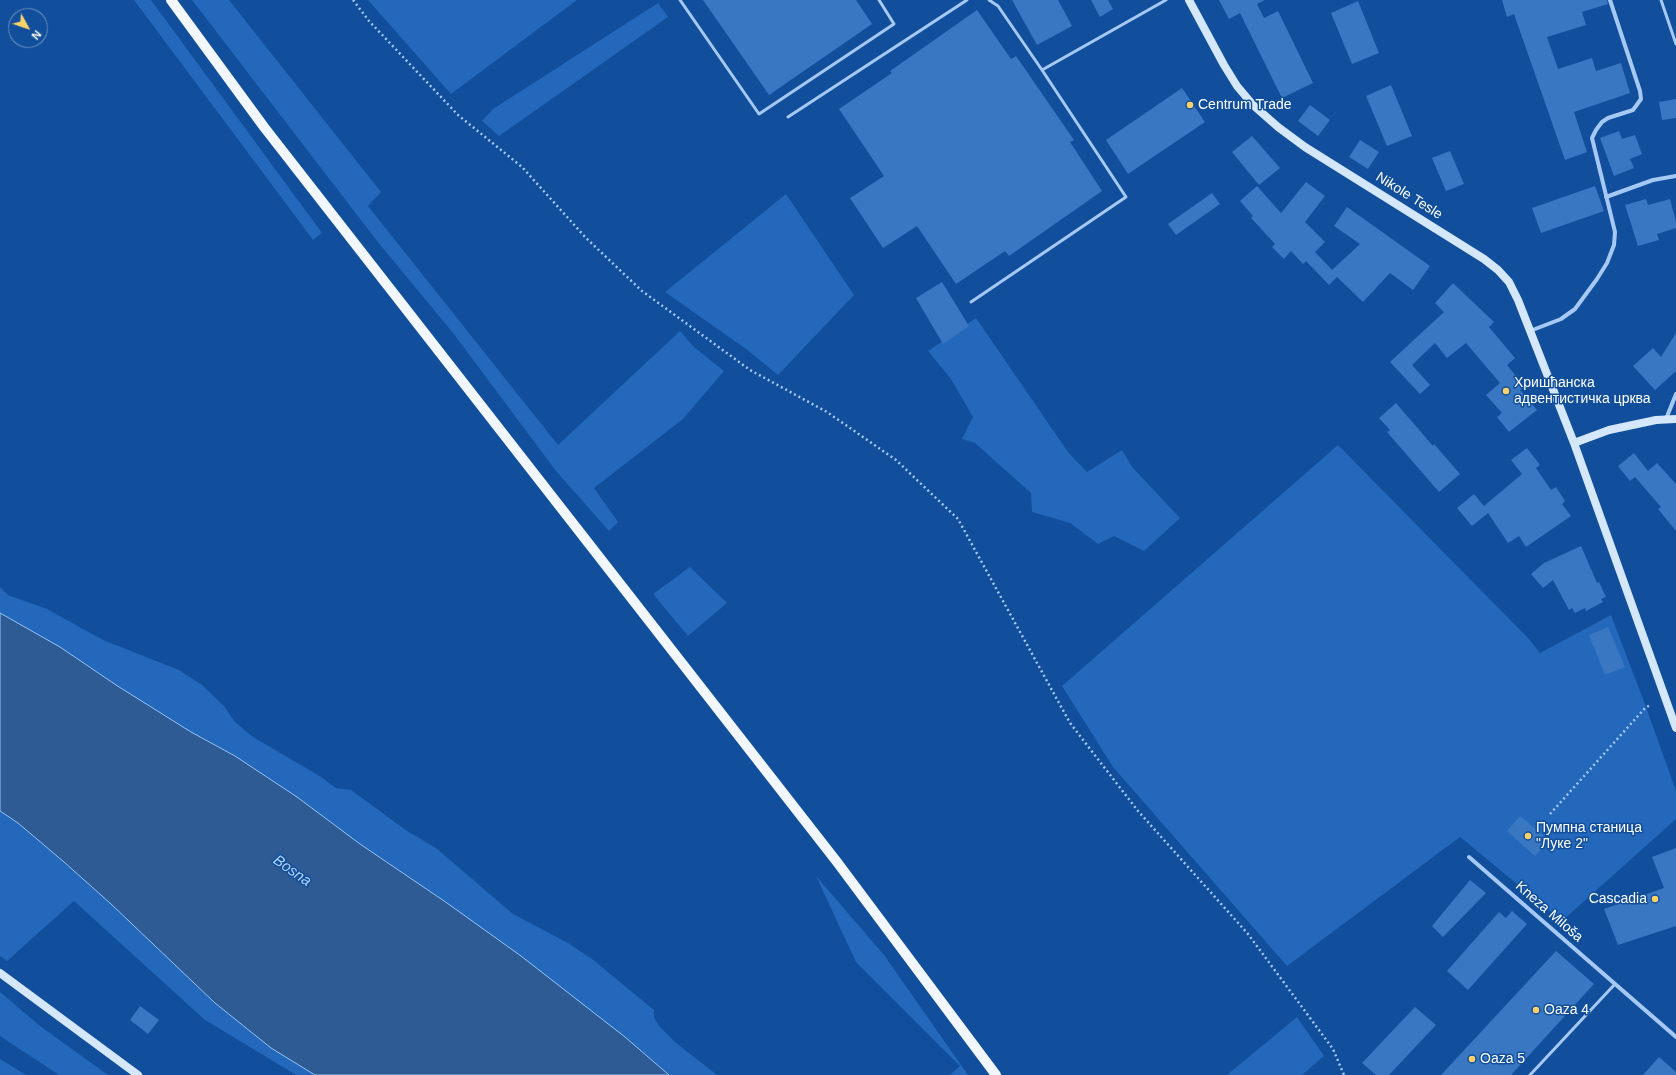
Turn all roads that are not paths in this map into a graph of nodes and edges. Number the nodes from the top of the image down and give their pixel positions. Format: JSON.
{"nodes":[{"id":1,"x":171,"y":0,"type":"edge"},
{"id":2,"x":680,"y":0,"type":"edge"},
{"id":3,"x":879,"y":0,"type":"edge"},
{"id":4,"x":967,"y":0,"type":"edge"},
{"id":5,"x":989,"y":0,"type":"edge"},
{"id":6,"x":1166,"y":0,"type":"edge"},
{"id":7,"x":1189,"y":0,"type":"edge"},
{"id":8,"x":1610,"y":0,"type":"edge"},
{"id":9,"x":1661,"y":0,"type":"edge"},
{"id":10,"x":1676,"y":44,"type":"edge"},
{"id":11,"x":1042,"y":70,"type":"junction"},
{"id":12,"x":788,"y":117,"type":"dead end"},
{"id":13,"x":1676,"y":176,"type":"edge"},
{"id":14,"x":1606,"y":197,"type":"junction"},
{"id":15,"x":971,"y":302,"type":"dead end"},
{"id":16,"x":1530,"y":331,"type":"junction"},
{"id":17,"x":1676,"y":394,"type":"edge"},
{"id":18,"x":1676,"y":418,"type":"edge"},
{"id":19,"x":1666,"y":419,"type":"junction"},
{"id":20,"x":1574,"y":443,"type":"junction"},
{"id":21,"x":1676,"y":728,"type":"edge"},
{"id":22,"x":1469,"y":857,"type":"dead end"},
{"id":23,"x":0,"y":973,"type":"edge"},
{"id":24,"x":1615,"y":984,"type":"junction"},
{"id":25,"x":1676,"y":1037,"type":"edge"},
{"id":26,"x":138,"y":1075,"type":"edge"},
{"id":27,"x":996,"y":1075,"type":"edge"},
{"id":28,"x":1530,"y":1075,"type":"edge"}],
"edges":[{"from":1,"to":27,"type":"main road"},
{"from":2,"to":3,"type":"lane"},
{"from":4,"to":12,"type":"lane"},
{"from":5,"to":11,"type":"lane"},
{"from":6,"to":11,"type":"lane"},
{"from":7,"to":16,"type":"street","name":"Nikole Tesle"},
{"from":8,"to":14,"type":"street"},
{"from":9,"to":10,"type":"lane"},
{"from":11,"to":15,"type":"lane"},
{"from":13,"to":14,"type":"street"},
{"from":14,"to":16,"type":"street"},
{"from":16,"to":20,"type":"street","name":"Nikole Tesle"},
{"from":17,"to":19,"type":"street"},
{"from":18,"to":19,"type":"street"},
{"from":19,"to":20,"type":"street"},
{"from":20,"to":21,"type":"street","name":"Nikole Tesle"},
{"from":22,"to":24,"type":"street","name":"Kneza Miloša"},
{"from":23,"to":26,"type":"street"},
{"from":24,"to":25,"type":"street","name":"Kneza Miloša"},
{"from":24,"to":28,"type":"lane"}]}
